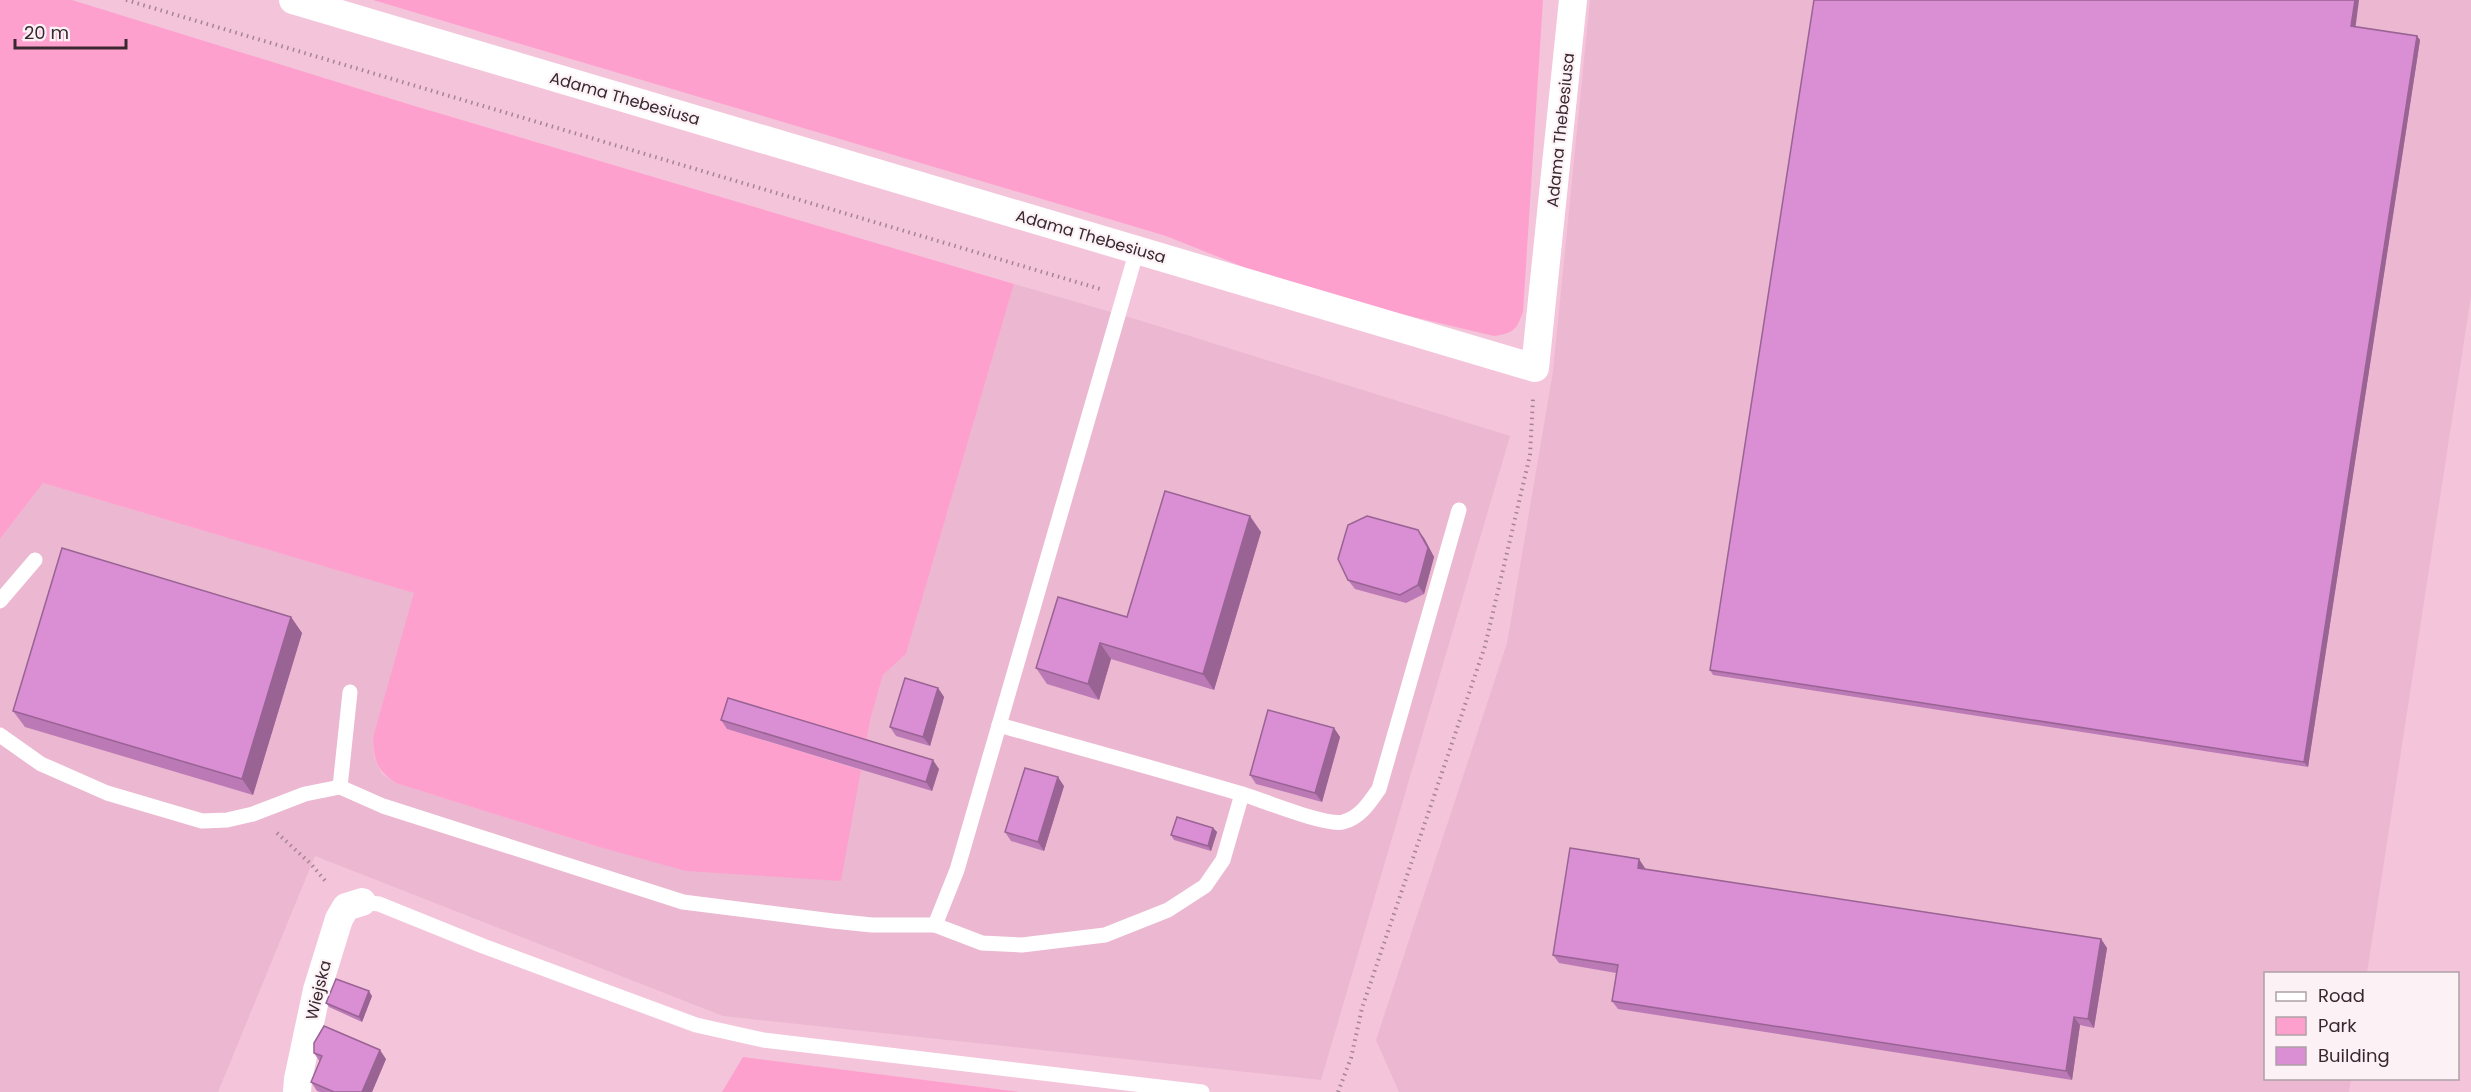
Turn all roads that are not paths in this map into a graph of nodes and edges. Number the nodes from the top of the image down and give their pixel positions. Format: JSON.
{"nodes":[{"id":1,"x":293,"y":0,"type":"edge"},
{"id":2,"x":1573,"y":0,"type":"edge"},
{"id":3,"x":1137,"y":249,"type":"junction"},
{"id":4,"x":1459,"y":510,"type":"dead end"},
{"id":5,"x":35,"y":560,"type":"dead end"},
{"id":6,"x":0,"y":601,"type":"edge"},
{"id":7,"x":350,"y":692,"type":"dead end"},
{"id":8,"x":999,"y":725,"type":"junction"},
{"id":9,"x":0,"y":735,"type":"edge"},
{"id":10,"x":340,"y":787,"type":"junction"},
{"id":11,"x":1242,"y":794,"type":"junction"},
{"id":12,"x":354,"y":904,"type":"joint"},
{"id":13,"x":935,"y":926,"type":"junction"},
{"id":14,"x":297,"y":1092,"type":"edge"},
{"id":15,"x":1202,"y":1092,"type":"edge"}],
"edges":[{"from":1,"to":3,"type":"street","name":"Adama Thebesiusa"},
{"from":2,"to":3,"type":"street","name":"Adama Thebesiusa"},
{"from":3,"to":8,"type":"lane"},
{"from":4,"to":11,"type":"lane"},
{"from":5,"to":6,"type":"lane"},
{"from":7,"to":10,"type":"lane"},
{"from":8,"to":11,"type":"lane"},
{"from":8,"to":13,"type":"lane"},
{"from":9,"to":10,"type":"lane"},
{"from":10,"to":13,"type":"lane"},
{"from":11,"to":13,"type":"lane"},
{"from":12,"to":14,"type":"street","name":"Wiejska"},
{"from":12,"to":15,"type":"lane"}]}
